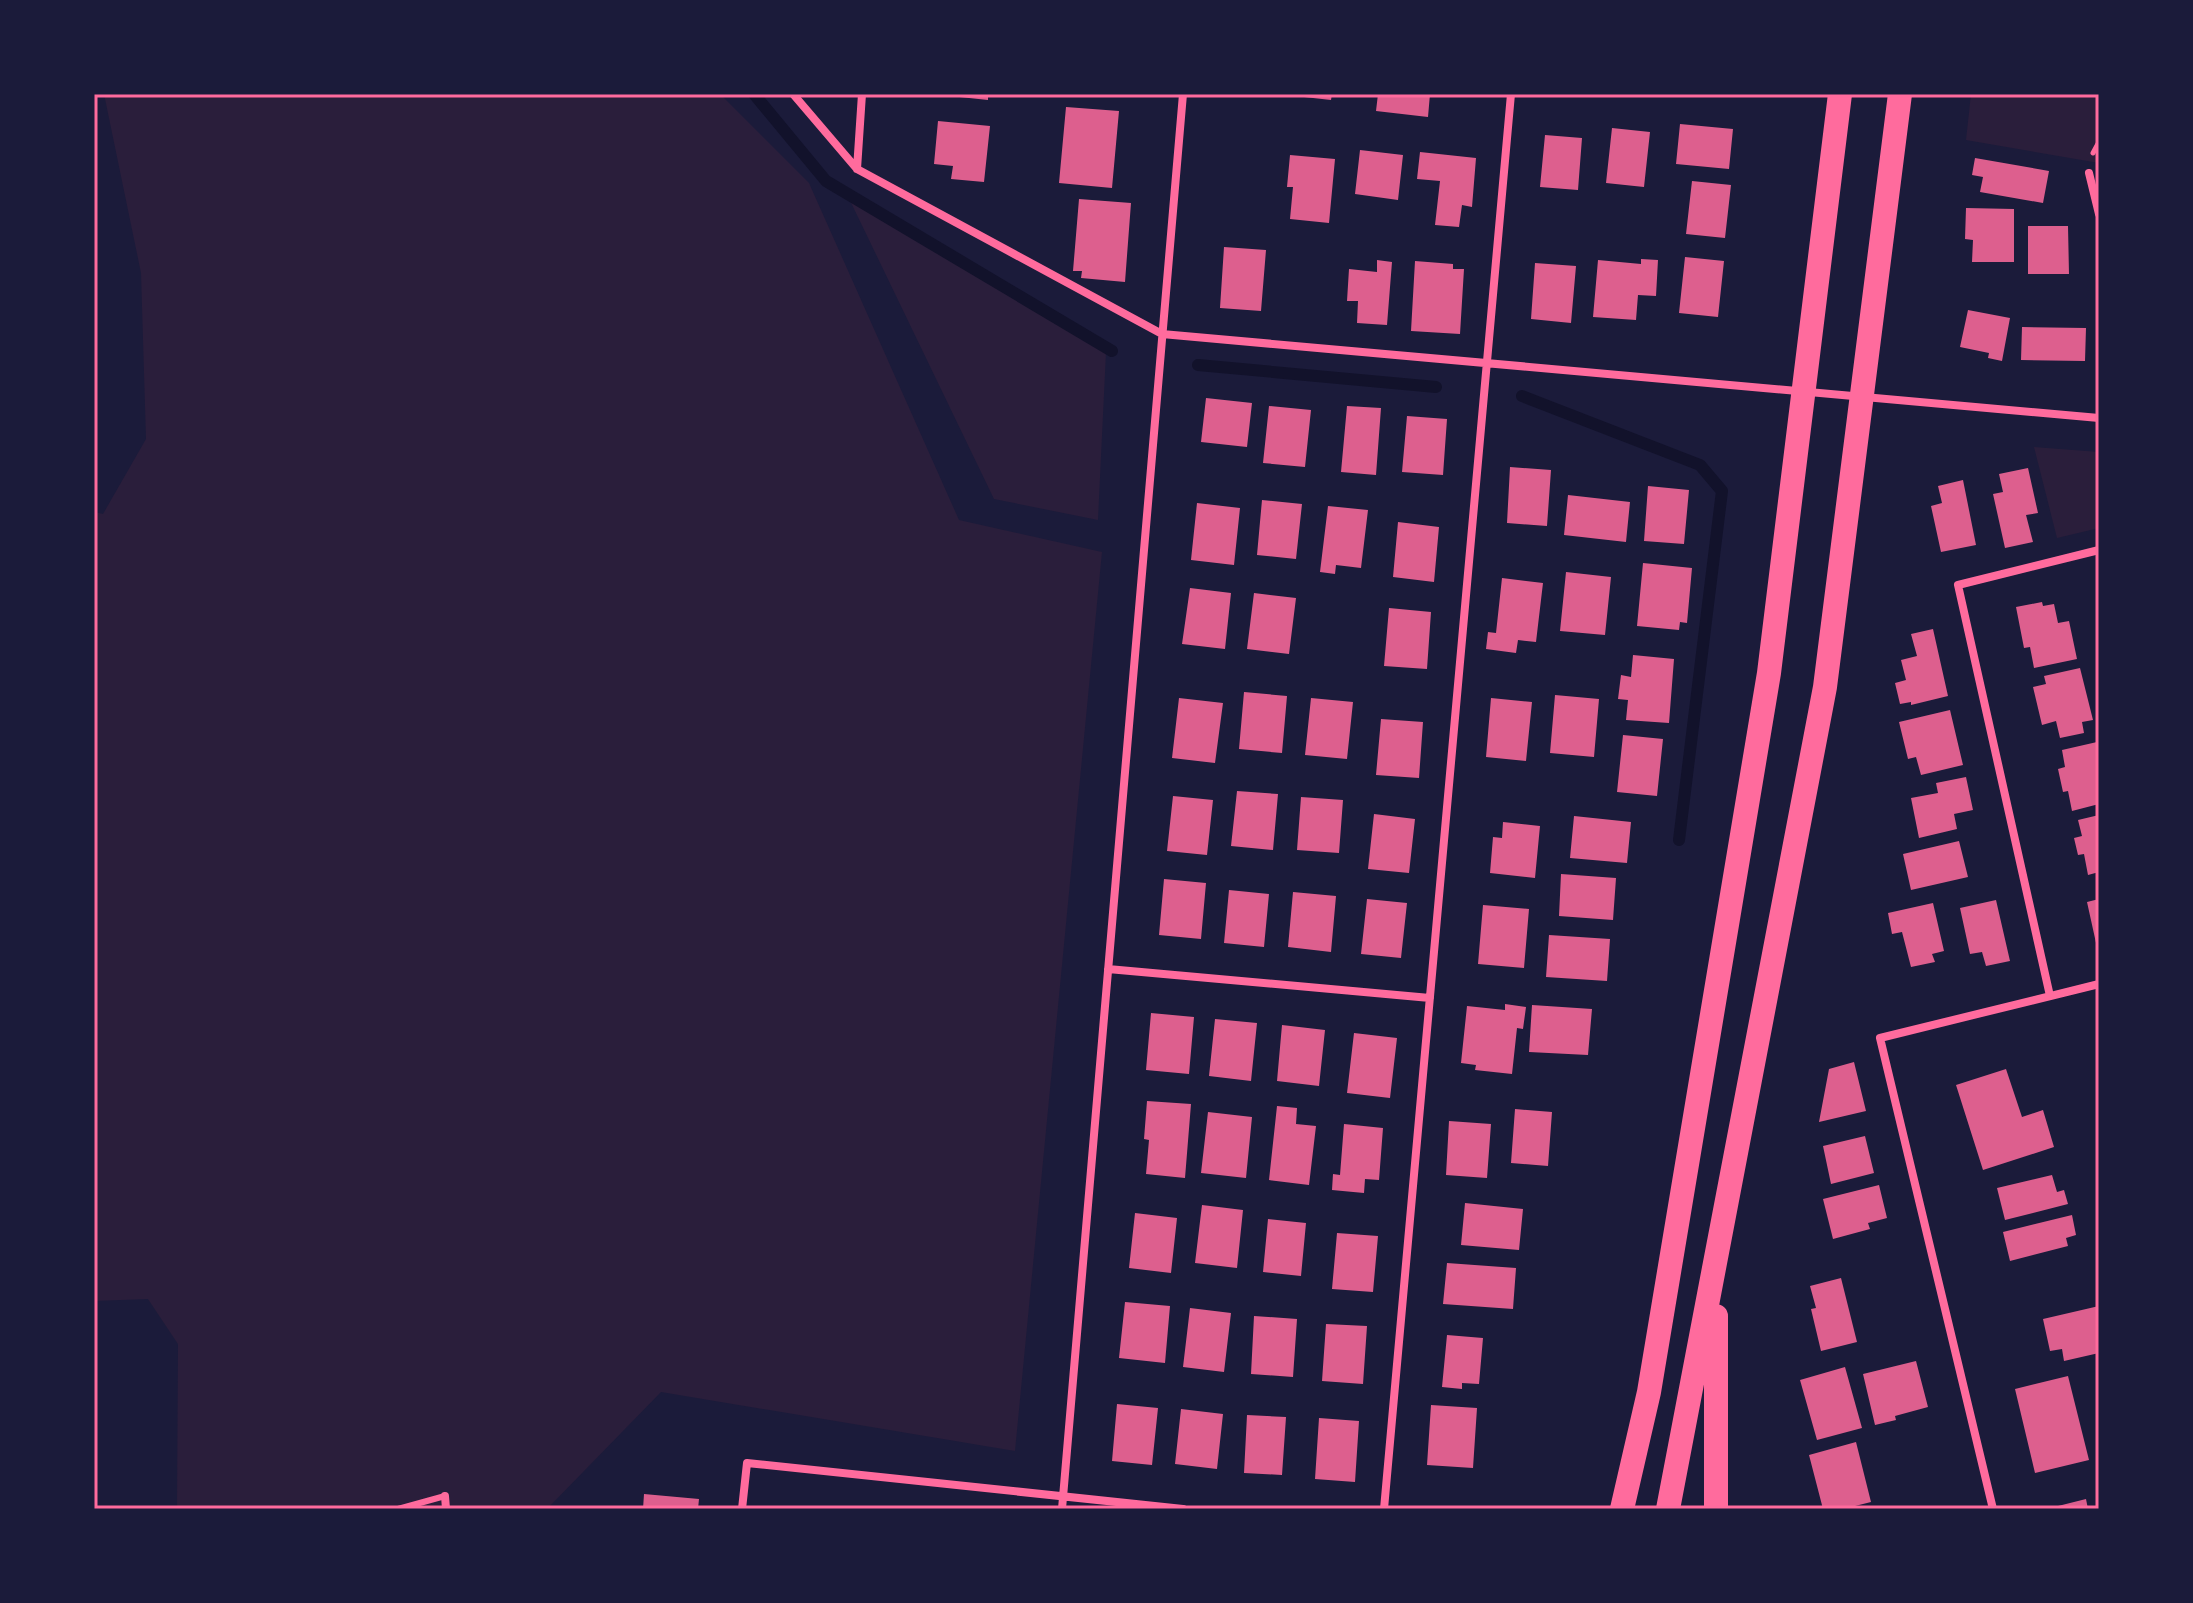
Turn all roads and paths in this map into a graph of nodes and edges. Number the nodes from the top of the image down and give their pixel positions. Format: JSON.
{"nodes":[{"id":1,"x":793,"y":94,"type":"edge"},
{"id":2,"x":862,"y":94,"type":"edge"},
{"id":3,"x":1183,"y":94,"type":"edge"},
{"id":4,"x":1511,"y":94,"type":"edge"},
{"id":5,"x":1840,"y":94,"type":"edge"},
{"id":6,"x":1900,"y":94,"type":"edge"},
{"id":7,"x":857,"y":169,"type":"junction"},
{"id":8,"x":2089,"y":173,"type":"dead end"},
{"id":9,"x":2099,"y":214,"type":"edge"},
{"id":10,"x":1162,"y":334,"type":"junction"},
{"id":11,"x":1488,"y":364,"type":"junction"},
{"id":12,"x":2099,"y":418,"type":"edge"},
{"id":13,"x":2099,"y":550,"type":"edge"},
{"id":14,"x":1108,"y":969,"type":"junction"},
{"id":15,"x":2099,"y":984,"type":"edge"},
{"id":16,"x":2050,"y":996,"type":"junction"},
{"id":17,"x":1430,"y":998,"type":"junction"},
{"id":18,"x":1716,"y":1258,"type":"junction"},
{"id":19,"x":445,"y":1496,"type":"joint"},
{"id":20,"x":1063,"y":1498,"type":"junction"},
{"id":21,"x":398,"y":1509,"type":"edge"},
{"id":22,"x":446,"y":1509,"type":"edge"},
{"id":23,"x":742,"y":1509,"type":"edge"},
{"id":24,"x":1062,"y":1509,"type":"edge"},
{"id":25,"x":1183,"y":1509,"type":"edge"},
{"id":26,"x":1384,"y":1509,"type":"edge"},
{"id":27,"x":1622,"y":1509,"type":"edge"},
{"id":28,"x":1668,"y":1509,"type":"edge"},
{"id":29,"x":1716,"y":1509,"type":"edge"},
{"id":30,"x":1993,"y":1509,"type":"edge"}],
"edges":[{"from":1,"to":7,"type":"street"},
{"from":2,"to":7,"type":"street"},
{"from":3,"to":10,"type":"street"},
{"from":4,"to":11,"type":"street"},
{"from":5,"to":27,"type":"highway"},
{"from":6,"to":18,"type":"highway"},
{"from":7,"to":10,"type":"street"},
{"from":8,"to":9,"type":"street"},
{"from":10,"to":11,"type":"street"},
{"from":10,"to":14,"type":"street"},
{"from":11,"to":12,"type":"street"},
{"from":11,"to":17,"type":"street"},
{"from":13,"to":16,"type":"street"},
{"from":14,"to":17,"type":"street"},
{"from":14,"to":20,"type":"street"},
{"from":15,"to":16,"type":"street"},
{"from":16,"to":30,"type":"street"},
{"from":17,"to":26,"type":"street"},
{"from":18,"to":28,"type":"highway"},
{"from":18,"to":29,"type":"highway"},
{"from":19,"to":21,"type":"lane"},
{"from":19,"to":22,"type":"street"},
{"from":20,"to":23,"type":"street"},
{"from":20,"to":24,"type":"street"},
{"from":20,"to":25,"type":"street"}]}
